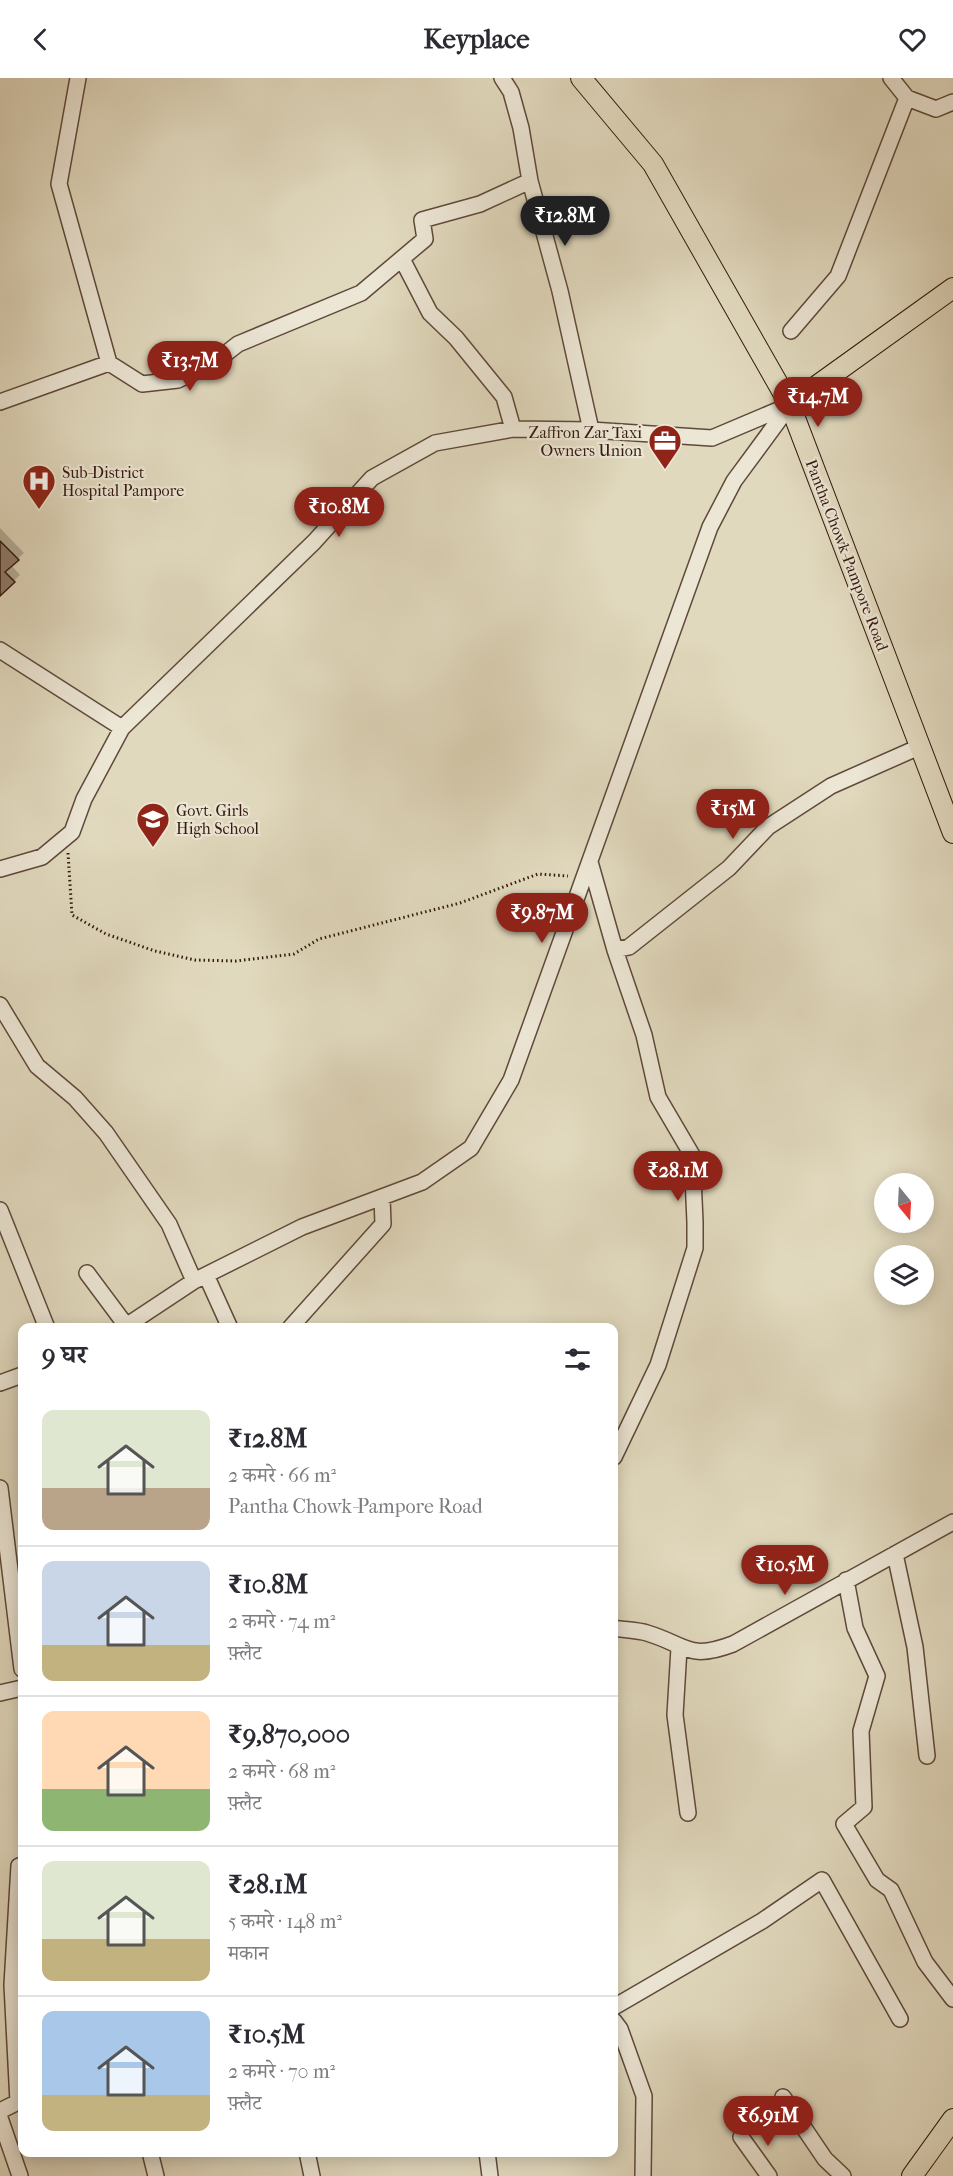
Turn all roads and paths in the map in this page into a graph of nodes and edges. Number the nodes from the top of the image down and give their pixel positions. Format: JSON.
{"nodes":[{"id":1,"x":78,"y":78,"type":"edge"},
{"id":2,"x":502,"y":78,"type":"edge"},
{"id":3,"x":581,"y":78,"type":"edge"},
{"id":4,"x":891,"y":78,"type":"edge"},
{"id":5,"x":907,"y":98,"type":"junction"},
{"id":6,"x":953,"y":102,"type":"edge"},
{"id":7,"x":530,"y":181,"type":"junction"},
{"id":8,"x":402,"y":259,"type":"junction"},
{"id":9,"x":953,"y":288,"type":"edge"},
{"id":10,"x":791,"y":331,"type":"dead end"},
{"id":11,"x":109,"y":363,"type":"junction"},
{"id":12,"x":0,"y":402,"type":"edge"},
{"id":13,"x":790,"y":405,"type":"junction"},
{"id":14,"x":513,"y":429,"type":"junction"},
{"id":15,"x":591,"y":430,"type":"junction"},
{"id":16,"x":0,"y":650,"type":"edge"},
{"id":17,"x":122,"y":728,"type":"junction"},
{"id":18,"x":919,"y":747,"type":"junction"},
{"id":19,"x":72,"y":832,"type":"junction"},
{"id":20,"x":953,"y":833,"type":"edge"},
{"id":21,"x":0,"y":869,"type":"edge"},
{"id":22,"x":588,"y":869,"type":"junction"},
{"id":23,"x":615,"y":950,"type":"junction"},
{"id":24,"x":0,"y":1005,"type":"edge"},
{"id":25,"x":382,"y":1197,"type":"junction"},
{"id":26,"x":0,"y":1210,"type":"edge"},
{"id":27,"x":87,"y":1273,"type":"dead end"},
{"id":28,"x":200,"y":1278,"type":"junction"},
{"id":29,"x":45,"y":1323,"type":"edge"},
{"id":30,"x":122,"y":1323,"type":"edge"},
{"id":31,"x":132,"y":1323,"type":"edge"},
{"id":32,"x":227,"y":1323,"type":"edge"},
{"id":33,"x":294,"y":1323,"type":"edge"},
{"id":34,"x":18,"y":1376,"type":"edge"},
{"id":35,"x":0,"y":1383,"type":"edge"},
{"id":36,"x":618,"y":1448,"type":"edge"},
{"id":37,"x":0,"y":1488,"type":"edge"},
{"id":38,"x":953,"y":1522,"type":"edge"},
{"id":39,"x":895,"y":1554,"type":"junction"},
{"id":40,"x":846,"y":1580,"type":"junction"},
{"id":41,"x":17,"y":1582,"type":"edge"},
{"id":42,"x":18,"y":1599,"type":"edge"},
{"id":43,"x":618,"y":1629,"type":"edge"},
{"id":44,"x":678,"y":1648,"type":"junction"},
{"id":45,"x":18,"y":1689,"type":"edge"},
{"id":46,"x":0,"y":1693,"type":"edge"},
{"id":47,"x":927,"y":1756,"type":"dead end"},
{"id":48,"x":687,"y":1813,"type":"dead end"},
{"id":49,"x":18,"y":1883,"type":"edge"},
{"id":50,"x":953,"y":1999,"type":"edge"},
{"id":51,"x":618,"y":2005,"type":"edge"},
{"id":52,"x":900,"y":2019,"type":"dead end"},
{"id":53,"x":618,"y":2026,"type":"edge"},
{"id":54,"x":783,"y":2097,"type":"dead end"},
{"id":55,"x":18,"y":2102,"type":"edge"},
{"id":56,"x":18,"y":2102,"type":"edge"},
{"id":57,"x":0,"y":2112,"type":"edge"},
{"id":58,"x":0,"y":2118,"type":"edge"},
{"id":59,"x":953,"y":2119,"type":"edge"},
{"id":60,"x":741,"y":2137,"type":"dead end"},
{"id":61,"x":151,"y":2157,"type":"edge"},
{"id":62,"x":309,"y":2157,"type":"edge"},
{"id":63,"x":488,"y":2157,"type":"edge"},
{"id":64,"x":20,"y":2176,"type":"edge"},
{"id":65,"x":156,"y":2176,"type":"edge"},
{"id":66,"x":312,"y":2176,"type":"edge"},
{"id":67,"x":490,"y":2176,"type":"edge"},
{"id":68,"x":643,"y":2176,"type":"edge"},
{"id":69,"x":769,"y":2176,"type":"edge"},
{"id":70,"x":843,"y":2176,"type":"edge"},
{"id":71,"x":912,"y":2176,"type":"edge"}],
"edges":[{"from":1,"to":11,"type":"street"},
{"from":2,"to":7,"type":"street"},
{"from":3,"to":13,"type":"main road","name":"Pantha Chowk-Pampore Road"},
{"from":4,"to":5,"type":"street"},
{"from":5,"to":6,"type":"street"},
{"from":5,"to":10,"type":"street"},
{"from":7,"to":8,"type":"street"},
{"from":7,"to":15,"type":"street"},
{"from":8,"to":11,"type":"street"},
{"from":8,"to":14,"type":"street"},
{"from":9,"to":13,"type":"main road"},
{"from":11,"to":12,"type":"street"},
{"from":13,"to":15,"type":"street"},
{"from":13,"to":18,"type":"main road","name":"Pantha Chowk-Pampore Road"},
{"from":13,"to":22,"type":"street"},
{"from":14,"to":15,"type":"street"},
{"from":14,"to":17,"type":"street"},
{"from":16,"to":17,"type":"street"},
{"from":17,"to":19,"type":"street"},
{"from":18,"to":20,"type":"main road","name":"Pantha Chowk-Pampore Road"},
{"from":18,"to":23,"type":"street"},
{"from":19,"to":21,"type":"street"},
{"from":19,"to":22,"type":"path"},
{"from":22,"to":23,"type":"street"},
{"from":22,"to":25,"type":"street"},
{"from":23,"to":36,"type":"street"},
{"from":24,"to":28,"type":"street"},
{"from":25,"to":28,"type":"street"},
{"from":25,"to":33,"type":"street"},
{"from":26,"to":29,"type":"street"},
{"from":27,"to":30,"type":"street"},
{"from":28,"to":31,"type":"street"},
{"from":28,"to":32,"type":"street"},
{"from":34,"to":35,"type":"street"},
{"from":37,"to":41,"type":"street"},
{"from":38,"to":39,"type":"street"},
{"from":39,"to":40,"type":"street"},
{"from":39,"to":47,"type":"street"},
{"from":40,"to":44,"type":"street"},
{"from":40,"to":50,"type":"street"},
{"from":41,"to":42,"type":"street"},
{"from":43,"to":44,"type":"street"},
{"from":44,"to":48,"type":"street"},
{"from":45,"to":46,"type":"street"},
{"from":49,"to":56,"type":"street"},
{"from":51,"to":52,"type":"street"},
{"from":53,"to":68,"type":"street"},
{"from":54,"to":70,"type":"street"},
{"from":55,"to":57,"type":"street"},
{"from":58,"to":64,"type":"street"},
{"from":59,"to":71,"type":"main road"},
{"from":60,"to":69,"type":"street"},
{"from":61,"to":65,"type":"street"},
{"from":62,"to":66,"type":"street"},
{"from":63,"to":67,"type":"street"}]}
